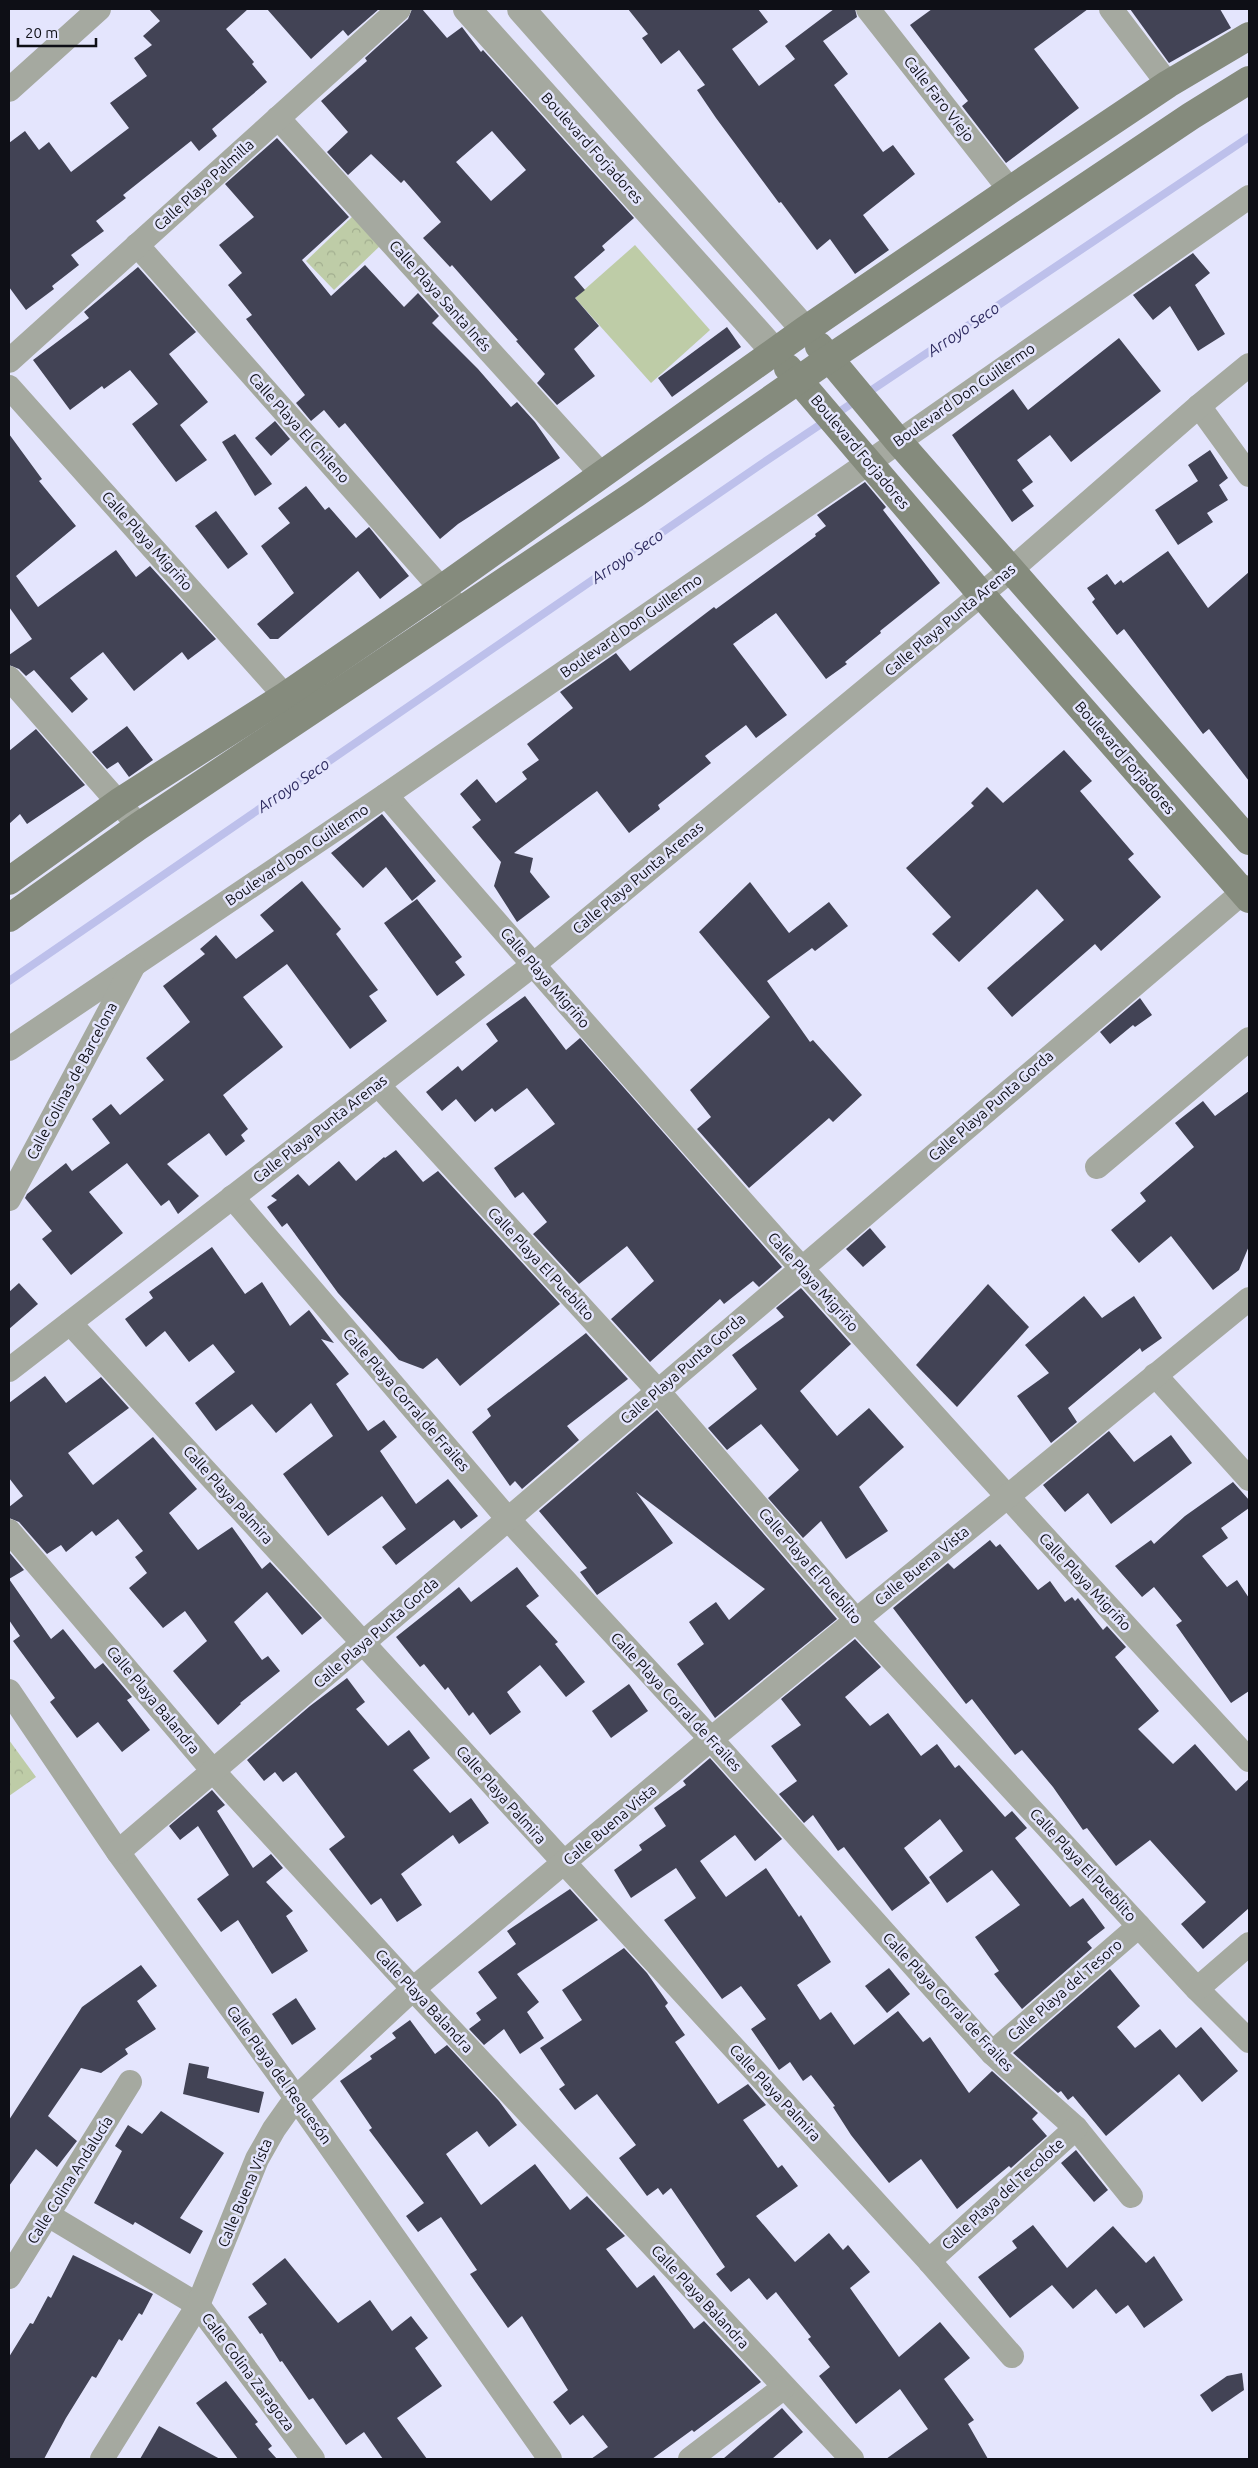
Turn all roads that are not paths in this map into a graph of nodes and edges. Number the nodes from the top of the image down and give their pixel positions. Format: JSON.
{"nodes":[{"id":1,"x":99,"y":9,"type":"edge"},
{"id":2,"x":399,"y":9,"type":"edge"},
{"id":3,"x":467,"y":9,"type":"edge"},
{"id":4,"x":521,"y":9,"type":"edge"},
{"id":5,"x":868,"y":9,"type":"edge"},
{"id":6,"x":1111,"y":9,"type":"edge"},
{"id":7,"x":1249,"y":36,"type":"edge"},
{"id":8,"x":1249,"y":80,"type":"edge"},
{"id":9,"x":1168,"y":84,"type":"junction"},
{"id":10,"x":9,"y":90,"type":"edge"},
{"id":11,"x":278,"y":118,"type":"junction"},
{"id":12,"x":1010,"y":190,"type":"junction"},
{"id":13,"x":1249,"y":196,"type":"edge"},
{"id":14,"x":137,"y":246,"type":"junction"},
{"id":15,"x":805,"y":330,"type":"junction"},
{"id":16,"x":775,"y":352,"type":"junction"},
{"id":17,"x":9,"y":361,"type":"edge"},
{"id":18,"x":834,"y":363,"type":"junction"},
{"id":19,"x":1249,"y":365,"type":"edge"},
{"id":20,"x":803,"y":385,"type":"junction"},
{"id":21,"x":9,"y":387,"type":"edge"},
{"id":22,"x":1199,"y":406,"type":"junction"},
{"id":23,"x":892,"y":433,"type":"junction"},
{"id":24,"x":861,"y":455,"type":"junction"},
{"id":25,"x":602,"y":475,"type":"junction"},
{"id":26,"x":1249,"y":475,"type":"edge"},
{"id":27,"x":1012,"y":569,"type":"junction"},
{"id":28,"x":441,"y":589,"type":"junction"},
{"id":29,"x":980,"y":594,"type":"junction"},
{"id":30,"x":461,"y":610,"type":"junction"},
{"id":31,"x":9,"y":678,"type":"edge"},
{"id":32,"x":285,"y":696,"type":"junction"},
{"id":33,"x":386,"y":795,"type":"junction"},
{"id":34,"x":119,"y":802,"type":"junction"},
{"id":35,"x":139,"y":826,"type":"junction"},
{"id":36,"x":1249,"y":841,"type":"edge"},
{"id":37,"x":9,"y":881,"type":"edge"},
{"id":38,"x":1247,"y":892,"type":"edge"},
{"id":39,"x":9,"y":918,"type":"edge"},
{"id":40,"x":135,"y":963,"type":"junction"},
{"id":41,"x":533,"y":965,"type":"junction"},
{"id":42,"x":1249,"y":1039,"type":"edge"},
{"id":43,"x":9,"y":1049,"type":"edge"},
{"id":44,"x":378,"y":1085,"type":"junction"},
{"id":45,"x":1097,"y":1167,"type":"dead end"},
{"id":46,"x":232,"y":1197,"type":"junction"},
{"id":47,"x":9,"y":1199,"type":"edge"},
{"id":48,"x":800,"y":1268,"type":"junction"},
{"id":49,"x":1249,"y":1299,"type":"edge"},
{"id":50,"x":70,"y":1322,"type":"junction"},
{"id":51,"x":9,"y":1370,"type":"edge"},
{"id":52,"x":1155,"y":1375,"type":"junction"},
{"id":53,"x":658,"y":1391,"type":"junction"},
{"id":54,"x":1249,"y":1479,"type":"edge"},
{"id":55,"x":1007,"y":1498,"type":"junction"},
{"id":56,"x":508,"y":1520,"type":"junction"},
{"id":57,"x":9,"y":1531,"type":"edge"},
{"id":58,"x":856,"y":1620,"type":"junction"},
{"id":59,"x":363,"y":1644,"type":"junction"},
{"id":60,"x":9,"y":1691,"type":"edge"},
{"id":61,"x":711,"y":1739,"type":"junction"},
{"id":62,"x":1249,"y":1760,"type":"edge"},
{"id":63,"x":214,"y":1772,"type":"junction"},
{"id":64,"x":118,"y":1852,"type":"junction"},
{"id":65,"x":564,"y":1864,"type":"junction"},
{"id":66,"x":1139,"y":1926,"type":"junction"},
{"id":67,"x":1249,"y":1944,"type":"edge"},
{"id":68,"x":414,"y":1989,"type":"junction"},
{"id":69,"x":1197,"y":1989,"type":"junction"},
{"id":70,"x":1249,"y":2041,"type":"edge"},
{"id":71,"x":992,"y":2054,"type":"junction"},
{"id":72,"x":130,"y":2082,"type":"dead end"},
{"id":73,"x":296,"y":2098,"type":"junction"},
{"id":74,"x":1076,"y":2128,"type":"junction"},
{"id":75,"x":1131,"y":2196,"type":"dead end"},
{"id":76,"x":48,"y":2215,"type":"junction"},
{"id":77,"x":929,"y":2261,"type":"junction"},
{"id":78,"x":9,"y":2277,"type":"edge"},
{"id":79,"x":198,"y":2306,"type":"junction"},
{"id":80,"x":1012,"y":2356,"type":"dead end"},
{"id":81,"x":784,"y":2388,"type":"junction"},
{"id":82,"x":102,"y":2459,"type":"edge"},
{"id":83,"x":312,"y":2459,"type":"edge"},
{"id":84,"x":550,"y":2459,"type":"edge"},
{"id":85,"x":690,"y":2459,"type":"edge"},
{"id":86,"x":852,"y":2459,"type":"edge"}],
"edges":[{"from":1,"to":10,"type":"street"},
{"from":2,"to":11,"type":"street","name":"Calle Playa Palmilla"},
{"from":3,"to":16,"type":"street","name":"Boulevard Forjadores"},
{"from":4,"to":15,"type":"street"},
{"from":5,"to":12,"type":"street","name":"Calle Faro Viejo"},
{"from":6,"to":9,"type":"street"},
{"from":7,"to":9,"type":"main road"},
{"from":8,"to":18,"type":"main road"},
{"from":9,"to":12,"type":"main road"},
{"from":11,"to":14,"type":"street","name":"Calle Playa Palmilla"},
{"from":11,"to":25,"type":"street","name":"Calle Playa Santa Inés"},
{"from":12,"to":15,"type":"main road"},
{"from":13,"to":23,"type":"street","name":"Boulevard Don Guillermo"},
{"from":14,"to":17,"type":"street","name":"Calle Playa Palmilla"},
{"from":14,"to":28,"type":"street","name":"Calle Playa El Chileno"},
{"from":15,"to":16,"type":"main road"},
{"from":15,"to":18,"type":"main road"},
{"from":16,"to":20,"type":"main road","name":"Boulevard Forjadores"},
{"from":16,"to":25,"type":"main road"},
{"from":18,"to":20,"type":"main road"},
{"from":18,"to":23,"type":"main road"},
{"from":19,"to":22,"type":"street","name":"Calle Playa Punta Arenas"},
{"from":20,"to":24,"type":"main road","name":"Boulevard Forjadores"},
{"from":20,"to":30,"type":"main road"},
{"from":21,"to":32,"type":"street","name":"Calle Playa Migriño"},
{"from":22,"to":26,"type":"street"},
{"from":22,"to":27,"type":"street","name":"Calle Playa Punta Arenas"},
{"from":23,"to":24,"type":"street","name":"Boulevard Don Guillermo"},
{"from":23,"to":27,"type":"main road"},
{"from":24,"to":29,"type":"main road","name":"Boulevard Forjadores"},
{"from":24,"to":33,"type":"street","name":"Boulevard Don Guillermo"},
{"from":25,"to":28,"type":"main road"},
{"from":27,"to":29,"type":"street","name":"Calle Playa Punta Arenas"},
{"from":27,"to":36,"type":"main road"},
{"from":28,"to":30,"type":"street","name":"Calle Playa El Chileno"},
{"from":28,"to":32,"type":"main road"},
{"from":29,"to":38,"type":"main road","name":"Boulevard Forjadores"},
{"from":29,"to":41,"type":"street","name":"Calle Playa Punta Arenas"},
{"from":30,"to":35,"type":"main road"},
{"from":31,"to":34,"type":"street"},
{"from":32,"to":34,"type":"main road"},
{"from":33,"to":40,"type":"street","name":"Boulevard Don Guillermo"},
{"from":33,"to":41,"type":"street","name":"Calle Playa Migriño"},
{"from":34,"to":35,"type":"street"},
{"from":34,"to":37,"type":"main road"},
{"from":35,"to":39,"type":"main road"},
{"from":38,"to":48,"type":"street","name":"Calle Playa Punta Gorda"},
{"from":40,"to":43,"type":"street","name":"Boulevard Don Guillermo"},
{"from":40,"to":47,"type":"street","name":"Calle Colinas de Barcelona"},
{"from":41,"to":44,"type":"street","name":"Calle Playa Punta Arenas"},
{"from":41,"to":48,"type":"street","name":"Calle Playa Migriño"},
{"from":42,"to":45,"type":"street"},
{"from":44,"to":46,"type":"street","name":"Calle Playa Punta Arenas"},
{"from":44,"to":53,"type":"street","name":"Calle Playa El Pueblito"},
{"from":46,"to":50,"type":"street","name":"Calle Playa Punta Arenas"},
{"from":46,"to":56,"type":"street","name":"Calle Playa Corral de Frailes"},
{"from":48,"to":53,"type":"street","name":"Calle Playa Punta Gorda"},
{"from":48,"to":55,"type":"street","name":"Calle Playa Migriño"},
{"from":49,"to":52,"type":"street","name":"Calle Buena Vista"},
{"from":50,"to":51,"type":"street","name":"Calle Playa Punta Arenas"},
{"from":50,"to":59,"type":"street","name":"Calle Playa Palmira"},
{"from":52,"to":54,"type":"street"},
{"from":52,"to":55,"type":"street","name":"Calle Buena Vista"},
{"from":53,"to":56,"type":"street","name":"Calle Playa Punta Gorda"},
{"from":53,"to":58,"type":"street","name":"Calle Playa El Pueblito"},
{"from":55,"to":58,"type":"street","name":"Calle Buena Vista"},
{"from":55,"to":62,"type":"street","name":"Calle Playa Migriño"},
{"from":56,"to":59,"type":"street","name":"Calle Playa Punta Gorda"},
{"from":56,"to":61,"type":"street","name":"Calle Playa Corral de Frailes"},
{"from":57,"to":63,"type":"street","name":"Calle Playa Balandra"},
{"from":58,"to":61,"type":"street","name":"Calle Buena Vista"},
{"from":58,"to":66,"type":"street","name":"Calle Playa El Pueblito"},
{"from":59,"to":63,"type":"street","name":"Calle Playa Punta Gorda"},
{"from":59,"to":65,"type":"street","name":"Calle Playa Palmira"},
{"from":60,"to":64,"type":"street","name":"Calle Playa del Requesón"},
{"from":61,"to":65,"type":"street","name":"Calle Buena Vista"},
{"from":61,"to":71,"type":"street","name":"Calle Playa Corral de Frailes"},
{"from":63,"to":64,"type":"street","name":"Calle Playa Punta Gorda"},
{"from":63,"to":68,"type":"street","name":"Calle Playa Balandra"},
{"from":64,"to":73,"type":"street","name":"Calle Playa del Requesón"},
{"from":65,"to":68,"type":"street","name":"Calle Buena Vista"},
{"from":65,"to":77,"type":"street","name":"Calle Playa Palmira"},
{"from":66,"to":69,"type":"street","name":"Calle Playa El Pueblito"},
{"from":66,"to":71,"type":"street","name":"Calle Playa del Tesoro"},
{"from":67,"to":69,"type":"street"},
{"from":68,"to":73,"type":"street","name":"Calle Buena Vista"},
{"from":68,"to":81,"type":"street","name":"Calle Playa Balandra"},
{"from":69,"to":70,"type":"street","name":"Calle Playa El Pueblito"},
{"from":71,"to":74,"type":"street","name":"Calle Playa Corral de Frailes"},
{"from":72,"to":76,"type":"street","name":"Calle Colina Andalucía"},
{"from":73,"to":79,"type":"street","name":"Calle Buena Vista"},
{"from":73,"to":84,"type":"street","name":"Calle Playa del Requesón"},
{"from":74,"to":75,"type":"street","name":"Calle Playa Corral de Frailes"},
{"from":74,"to":77,"type":"street","name":"Calle Playa del Tecolote"},
{"from":76,"to":78,"type":"street","name":"Calle Colina Andalucía"},
{"from":76,"to":79,"type":"street","name":"Calle Colina Zaragoza"},
{"from":77,"to":80,"type":"street","name":"Calle Playa Palmira"},
{"from":79,"to":82,"type":"street","name":"Calle Buena Vista"},
{"from":79,"to":83,"type":"street","name":"Calle Colina Zaragoza"},
{"from":81,"to":85,"type":"street"},
{"from":81,"to":86,"type":"street","name":"Calle Playa Balandra"}]}
